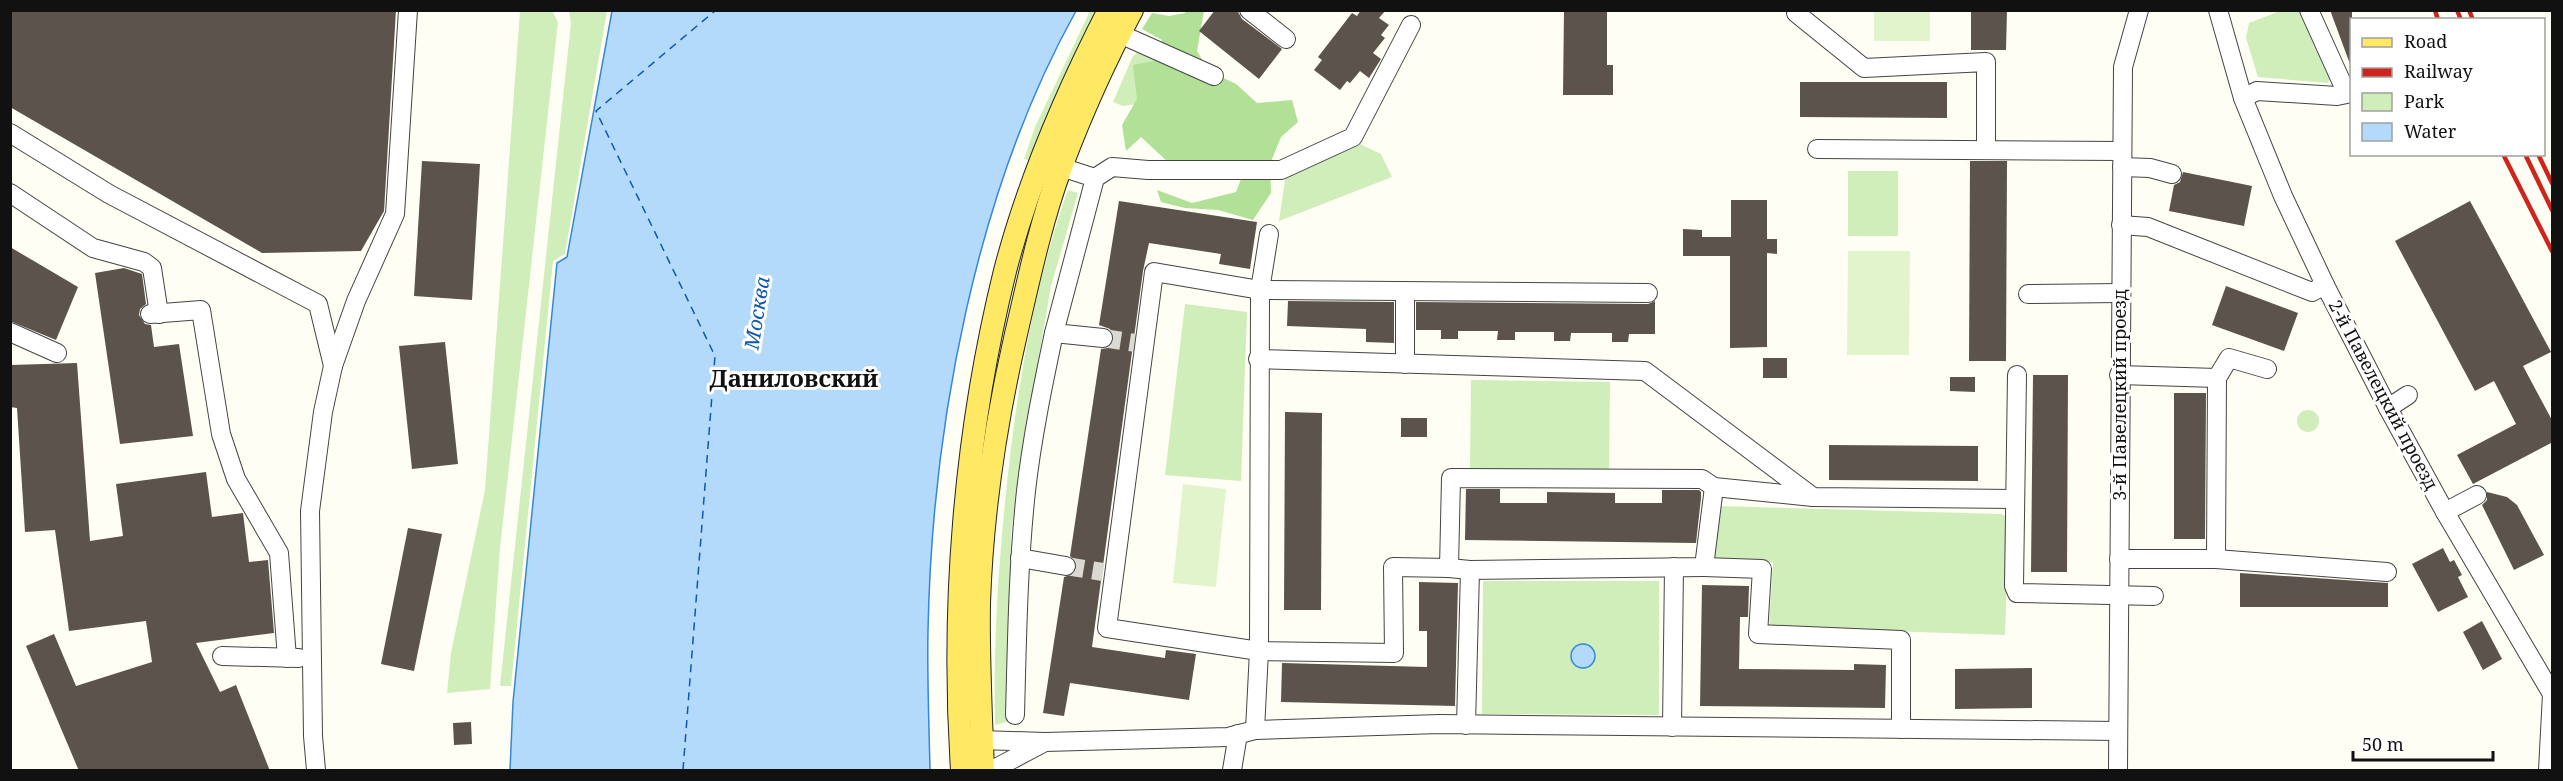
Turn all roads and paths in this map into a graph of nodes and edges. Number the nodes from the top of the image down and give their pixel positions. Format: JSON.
{"nodes":[{"id":1,"x":408,"y":10,"type":"edge"},
{"id":2,"x":1109,"y":10,"type":"edge"},
{"id":3,"x":1132,"y":10,"type":"edge"},
{"id":4,"x":1249,"y":10,"type":"edge"},
{"id":5,"x":2309,"y":10,"type":"edge"},
{"id":6,"x":1795,"y":11,"type":"edge"},
{"id":7,"x":2220,"y":11,"type":"edge"},
{"id":8,"x":2141,"y":14,"type":"edge"},
{"id":9,"x":1411,"y":26,"type":"dead end"},
{"id":10,"x":1119,"y":34,"type":"junction"},
{"id":11,"x":1286,"y":39,"type":"dead end"},
{"id":12,"x":1214,"y":76,"type":"dead end"},
{"id":13,"x":2347,"y":85,"type":"edge"},
{"id":14,"x":2243,"y":98,"type":"junction"},
{"id":15,"x":10,"y":134,"type":"edge"},
{"id":16,"x":1817,"y":149,"type":"dead end"},
{"id":17,"x":1986,"y":150,"type":"junction"},
{"id":18,"x":2122,"y":159,"type":"junction"},
{"id":19,"x":1061,"y":167,"type":"junction"},
{"id":20,"x":2172,"y":174,"type":"dead end"},
{"id":21,"x":1095,"y":178,"type":"junction"},
{"id":22,"x":10,"y":193,"type":"edge"},
{"id":23,"x":2121,"y":225,"type":"junction"},
{"id":24,"x":1269,"y":234,"type":"dead end"},
{"id":25,"x":2325,"y":285,"type":"junction"},
{"id":26,"x":1260,"y":290,"type":"junction"},
{"id":27,"x":1405,"y":291,"type":"junction"},
{"id":28,"x":1648,"y":293,"type":"dead end"},
{"id":29,"x":2120,"y":293,"type":"junction"},
{"id":30,"x":2028,"y":294,"type":"dead end"},
{"id":31,"x":10,"y":332,"type":"edge"},
{"id":32,"x":1054,"y":333,"type":"junction"},
{"id":33,"x":1103,"y":338,"type":"tunnel mouth"},
{"id":34,"x":57,"y":352,"type":"dead end"},
{"id":35,"x":1258,"y":359,"type":"junction"},
{"id":36,"x":1405,"y":364,"type":"junction"},
{"id":37,"x":333,"y":366,"type":"junction"},
{"id":38,"x":2267,"y":369,"type":"dead end"},
{"id":39,"x":2017,"y":375,"type":"dead end"},
{"id":40,"x":2119,"y":375,"type":"junction"},
{"id":41,"x":2217,"y":378,"type":"junction"},
{"id":42,"x":2408,"y":395,"type":"dead end"},
{"id":43,"x":2388,"y":408,"type":"junction"},
{"id":44,"x":1714,"y":487,"type":"junction"},
{"id":45,"x":2477,"y":495,"type":"dead end"},
{"id":46,"x":1813,"y":497,"type":"junction"},
{"id":47,"x":2014,"y":499,"type":"junction"},
{"id":48,"x":2445,"y":512,"type":"junction"},
{"id":49,"x":1020,"y":558,"type":"junction"},
{"id":50,"x":2119,"y":559,"type":"junction"},
{"id":51,"x":2216,"y":559,"type":"junction"},
{"id":52,"x":1066,"y":566,"type":"tunnel mouth"},
{"id":53,"x":1674,"y":567,"type":"junction"},
{"id":54,"x":1704,"y":567,"type":"junction"},
{"id":55,"x":1449,"y":568,"type":"junction"},
{"id":56,"x":1470,"y":570,"type":"junction"},
{"id":57,"x":2387,"y":572,"type":"dead end"},
{"id":58,"x":2119,"y":595,"type":"junction"},
{"id":59,"x":2154,"y":596,"type":"dead end"},
{"id":60,"x":1259,"y":651,"type":"junction"},
{"id":61,"x":222,"y":656,"type":"dead end"},
{"id":62,"x":287,"y":658,"type":"junction"},
{"id":63,"x":313,"y":659,"type":"junction"},
{"id":64,"x":2552,"y":695,"type":"edge"},
{"id":65,"x":1015,"y":715,"type":"dead end"},
{"id":66,"x":1466,"y":724,"type":"junction"},
{"id":67,"x":1672,"y":726,"type":"junction"},
{"id":68,"x":1901,"y":729,"type":"junction"},
{"id":69,"x":2118,"y":731,"type":"junction"},
{"id":70,"x":1246,"y":732,"type":"junction"},
{"id":71,"x":981,"y":740,"type":"junction"},
{"id":72,"x":1045,"y":742,"type":"junction"},
{"id":73,"x":316,"y":771,"type":"edge"},
{"id":74,"x":962,"y":771,"type":"edge"},
{"id":75,"x":983,"y":771,"type":"edge"},
{"id":76,"x":992,"y":771,"type":"edge"},
{"id":77,"x":1232,"y":771,"type":"edge"},
{"id":78,"x":2118,"y":771,"type":"edge"},
{"id":79,"x":2548,"y":771,"type":"edge"}],
"edges":[{"from":1,"to":37,"type":"street"},
{"from":2,"to":74,"type":"main road"},
{"from":3,"to":10,"type":"main road"},
{"from":4,"to":11,"type":"street"},
{"from":5,"to":13,"type":"street"},
{"from":6,"to":17,"type":"street"},
{"from":7,"to":14,"type":"street","name":"2-й Павелецкий проезд"},
{"from":8,"to":18,"type":"street","name":"3-й Павелецкий проезд"},
{"from":9,"to":21,"type":"street"},
{"from":10,"to":12,"type":"street"},
{"from":10,"to":19,"type":"main road"},
{"from":13,"to":14,"type":"street"},
{"from":14,"to":25,"type":"street","name":"2-й Павелецкий проезд"},
{"from":15,"to":37,"type":"street"},
{"from":16,"to":17,"type":"street"},
{"from":17,"to":18,"type":"street"},
{"from":18,"to":20,"type":"street"},
{"from":18,"to":23,"type":"street","name":"3-й Павелецкий проезд"},
{"from":19,"to":21,"type":"street"},
{"from":19,"to":71,"type":"main road"},
{"from":21,"to":32,"type":"street"},
{"from":22,"to":62,"type":"street"},
{"from":23,"to":25,"type":"street"},
{"from":23,"to":29,"type":"street","name":"3-й Павелецкий проезд"},
{"from":24,"to":26,"type":"street"},
{"from":25,"to":43,"type":"street","name":"2-й Павелецкий проезд"},
{"from":26,"to":27,"type":"street"},
{"from":26,"to":35,"type":"street"},
{"from":26,"to":60,"type":"street"},
{"from":27,"to":28,"type":"street"},
{"from":27,"to":36,"type":"street"},
{"from":29,"to":30,"type":"street"},
{"from":29,"to":40,"type":"street","name":"3-й Павелецкий проезд"},
{"from":31,"to":34,"type":"street"},
{"from":32,"to":33,"type":"street"},
{"from":32,"to":49,"type":"street"},
{"from":35,"to":36,"type":"street"},
{"from":35,"to":60,"type":"street"},
{"from":36,"to":46,"type":"street"},
{"from":37,"to":63,"type":"street"},
{"from":38,"to":41,"type":"street"},
{"from":39,"to":47,"type":"street"},
{"from":40,"to":41,"type":"street"},
{"from":40,"to":50,"type":"street","name":"3-й Павелецкий проезд"},
{"from":41,"to":51,"type":"street"},
{"from":42,"to":43,"type":"street"},
{"from":43,"to":48,"type":"street","name":"2-й Павелецкий проезд"},
{"from":44,"to":46,"type":"street"},
{"from":44,"to":54,"type":"street"},
{"from":44,"to":55,"type":"street"},
{"from":45,"to":48,"type":"street"},
{"from":46,"to":47,"type":"street"},
{"from":47,"to":58,"type":"street"},
{"from":48,"to":64,"type":"street","name":"2-й Павелецкий проезд"},
{"from":49,"to":52,"type":"street"},
{"from":49,"to":65,"type":"street"},
{"from":50,"to":51,"type":"street"},
{"from":50,"to":58,"type":"street","name":"3-й Павелецкий проезд"},
{"from":51,"to":57,"type":"street"},
{"from":53,"to":54,"type":"street"},
{"from":53,"to":56,"type":"street"},
{"from":53,"to":67,"type":"street"},
{"from":54,"to":68,"type":"street"},
{"from":55,"to":56,"type":"street"},
{"from":55,"to":60,"type":"street"},
{"from":56,"to":66,"type":"street"},
{"from":58,"to":59,"type":"street"},
{"from":58,"to":69,"type":"street","name":"3-й Павелецкий проезд"},
{"from":60,"to":70,"type":"street"},
{"from":61,"to":62,"type":"street"},
{"from":62,"to":63,"type":"street"},
{"from":63,"to":73,"type":"street"},
{"from":64,"to":79,"type":"street","name":"2-й Павелецкий проезд"},
{"from":66,"to":67,"type":"street"},
{"from":66,"to":70,"type":"street"},
{"from":67,"to":68,"type":"street"},
{"from":68,"to":69,"type":"street"},
{"from":69,"to":78,"type":"street","name":"3-й Павелецкий проезд"},
{"from":70,"to":72,"type":"street"},
{"from":70,"to":77,"type":"street"},
{"from":71,"to":72,"type":"street"},
{"from":71,"to":75,"type":"main road"},
{"from":72,"to":76,"type":"street"}]}
